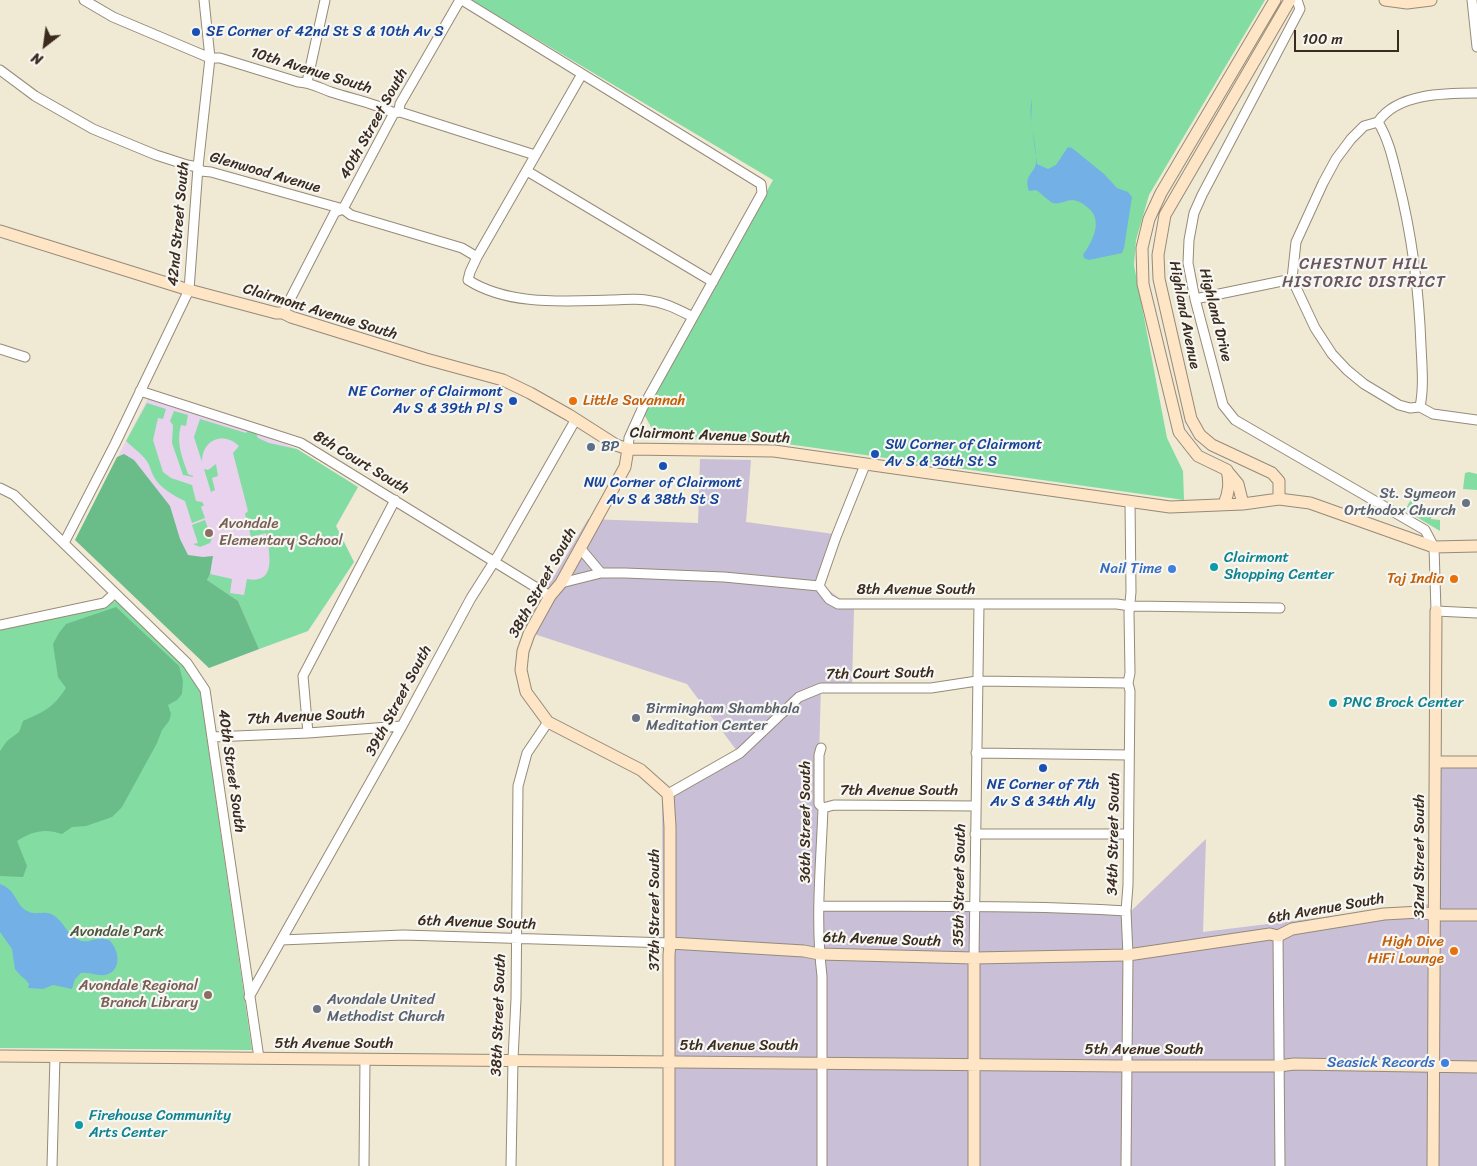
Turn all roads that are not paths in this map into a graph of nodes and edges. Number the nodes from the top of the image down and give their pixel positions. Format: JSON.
{"nodes":[{"id":1,"x":204,"y":0,"type":"edge"},
{"id":2,"x":325,"y":0,"type":"edge"},
{"id":3,"x":461,"y":0,"type":"edge"},
{"id":4,"x":1275,"y":0,"type":"edge"},
{"id":5,"x":1290,"y":0,"type":"edge"},
{"id":6,"x":1297,"y":0,"type":"edge"},
{"id":7,"x":1431,"y":0,"type":"edge"},
{"id":8,"x":1472,"y":0,"type":"edge"},
{"id":9,"x":86,"y":1,"type":"edge"},
{"id":10,"x":1389,"y":1,"type":"edge"},
{"id":11,"x":1477,"y":47,"type":"edge"},
{"id":12,"x":210,"y":58,"type":"junction"},
{"id":13,"x":0,"y":70,"type":"edge"},
{"id":14,"x":582,"y":74,"type":"junction"},
{"id":15,"x":307,"y":82,"type":"junction"},
{"id":16,"x":1477,"y":93,"type":"edge"},
{"id":17,"x":394,"y":113,"type":"junction"},
{"id":18,"x":1378,"y":122,"type":"junction"},
{"id":19,"x":536,"y":155,"type":"junction"},
{"id":20,"x":198,"y":167,"type":"junction"},
{"id":21,"x":527,"y":172,"type":"junction"},
{"id":22,"x":342,"y":209,"type":"junction"},
{"id":23,"x":0,"y":231,"type":"edge"},
{"id":24,"x":477,"y":257,"type":"junction"},
{"id":25,"x":1292,"y":279,"type":"junction"},
{"id":26,"x":713,"y":282,"type":"junction"},
{"id":27,"x":189,"y":290,"type":"junction"},
{"id":28,"x":1196,"y":299,"type":"junction"},
{"id":29,"x":283,"y":313,"type":"junction"},
{"id":30,"x":693,"y":317,"type":"junction"},
{"id":31,"x":0,"y":349,"type":"edge"},
{"id":32,"x":25,"y":357,"type":"dead end"},
{"id":33,"x":140,"y":391,"type":"junction"},
{"id":34,"x":1420,"y":407,"type":"junction"},
{"id":35,"x":576,"y":419,"type":"junction"},
{"id":36,"x":1477,"y":420,"type":"edge"},
{"id":37,"x":628,"y":449,"type":"junction"},
{"id":38,"x":865,"y":465,"type":"junction"},
{"id":39,"x":1227,"y":470,"type":"junction"},
{"id":40,"x":0,"y":488,"type":"edge"},
{"id":41,"x":396,"y":500,"type":"junction"},
{"id":42,"x":1279,"y":500,"type":"junction"},
{"id":43,"x":1130,"y":502,"type":"junction"},
{"id":44,"x":1224,"y":504,"type":"junction"},
{"id":45,"x":1243,"y":504,"type":"junction"},
{"id":46,"x":64,"y":543,"type":"junction"},
{"id":47,"x":1477,"y":546,"type":"edge"},
{"id":48,"x":1434,"y":547,"type":"junction"},
{"id":49,"x":580,"y":548,"type":"junction"},
{"id":50,"x":494,"y":561,"type":"junction"},
{"id":51,"x":601,"y":573,"type":"junction"},
{"id":52,"x":560,"y":583,"type":"junction"},
{"id":53,"x":819,"y":586,"type":"junction"},
{"id":54,"x":115,"y":593,"type":"junction"},
{"id":55,"x":550,"y":596,"type":"junction"},
{"id":56,"x":979,"y":604,"type":"junction"},
{"id":57,"x":1130,"y":606,"type":"junction"},
{"id":58,"x":1280,"y":608,"type":"dead end"},
{"id":59,"x":1436,"y":611,"type":"junction"},
{"id":60,"x":1477,"y":613,"type":"edge"},
{"id":61,"x":0,"y":625,"type":"edge"},
{"id":62,"x":977,"y":681,"type":"junction"},
{"id":63,"x":1128,"y":683,"type":"junction"},
{"id":64,"x":548,"y":722,"type":"junction"},
{"id":65,"x":402,"y":726,"type":"junction"},
{"id":66,"x":308,"y":733,"type":"junction"},
{"id":67,"x":212,"y":737,"type":"junction"},
{"id":68,"x":821,"y":748,"type":"dead end"},
{"id":69,"x":976,"y":753,"type":"junction"},
{"id":70,"x":1129,"y":756,"type":"junction"},
{"id":71,"x":1436,"y":762,"type":"junction"},
{"id":72,"x":1477,"y":762,"type":"edge"},
{"id":73,"x":668,"y":794,"type":"junction"},
{"id":74,"x":976,"y":806,"type":"junction"},
{"id":75,"x":823,"y":808,"type":"junction"},
{"id":76,"x":975,"y":834,"type":"junction"},
{"id":77,"x":1128,"y":834,"type":"junction"},
{"id":78,"x":820,"y":906,"type":"junction"},
{"id":79,"x":974,"y":906,"type":"junction"},
{"id":80,"x":1126,"y":912,"type":"junction"},
{"id":81,"x":1435,"y":915,"type":"junction"},
{"id":82,"x":1477,"y":915,"type":"edge"},
{"id":83,"x":1278,"y":936,"type":"junction"},
{"id":84,"x":516,"y":939,"type":"junction"},
{"id":85,"x":281,"y":940,"type":"junction"},
{"id":86,"x":670,"y":943,"type":"junction"},
{"id":87,"x":819,"y":954,"type":"junction"},
{"id":88,"x":1128,"y":955,"type":"junction"},
{"id":89,"x":974,"y":958,"type":"junction"},
{"id":90,"x":249,"y":997,"type":"junction"},
{"id":91,"x":0,"y":1056,"type":"edge"},
{"id":92,"x":55,"y":1056,"type":"junction"},
{"id":93,"x":259,"y":1058,"type":"junction"},
{"id":94,"x":365,"y":1059,"type":"junction"},
{"id":95,"x":513,"y":1059,"type":"junction"},
{"id":96,"x":668,"y":1061,"type":"junction"},
{"id":97,"x":822,"y":1062,"type":"junction"},
{"id":98,"x":975,"y":1063,"type":"junction"},
{"id":99,"x":1126,"y":1066,"type":"junction"},
{"id":100,"x":1279,"y":1066,"type":"junction"},
{"id":101,"x":1435,"y":1067,"type":"junction"},
{"id":102,"x":1477,"y":1067,"type":"edge"},
{"id":103,"x":52,"y":1166,"type":"edge"},
{"id":104,"x":364,"y":1166,"type":"edge"},
{"id":105,"x":511,"y":1166,"type":"edge"},
{"id":106,"x":669,"y":1166,"type":"edge"},
{"id":107,"x":822,"y":1166,"type":"edge"},
{"id":108,"x":974,"y":1166,"type":"edge"},
{"id":109,"x":1126,"y":1166,"type":"edge"},
{"id":110,"x":1280,"y":1166,"type":"edge"},
{"id":111,"x":1433,"y":1166,"type":"edge"}],
"edges":[{"from":1,"to":12,"type":"street","name":"42nd Street South"},
{"from":2,"to":15,"type":"street"},
{"from":3,"to":14,"type":"street"},
{"from":3,"to":17,"type":"street","name":"40th Street South"},
{"from":4,"to":39,"type":"street","name":"Highland Avenue"},
{"from":5,"to":42,"type":"street","name":"Highland Avenue"},
{"from":6,"to":28,"type":"street","name":"Highland Drive"},
{"from":7,"to":10,"type":"street"},
{"from":8,"to":11,"type":"street"},
{"from":9,"to":12,"type":"street","name":"10th Avenue South"},
{"from":12,"to":15,"type":"street","name":"10th Avenue South"},
{"from":12,"to":20,"type":"street","name":"42nd Street South"},
{"from":13,"to":20,"type":"street","name":"Glenwood Avenue"},
{"from":14,"to":19,"type":"street"},
{"from":14,"to":26,"type":"street","name":"38th Street South"},
{"from":15,"to":17,"type":"street","name":"10th Avenue South"},
{"from":16,"to":18,"type":"street"},
{"from":17,"to":19,"type":"street","name":"10th Avenue South"},
{"from":17,"to":22,"type":"street","name":"40th Street South"},
{"from":18,"to":25,"type":"street"},
{"from":18,"to":34,"type":"street"},
{"from":19,"to":21,"type":"street"},
{"from":20,"to":22,"type":"street","name":"Glenwood Avenue"},
{"from":20,"to":27,"type":"street","name":"42nd Street South"},
{"from":21,"to":24,"type":"street"},
{"from":21,"to":26,"type":"street"},
{"from":22,"to":24,"type":"street","name":"Glenwood Avenue"},
{"from":22,"to":29,"type":"street","name":"40th Street South"},
{"from":23,"to":27,"type":"street","name":"Clairmont Avenue South"},
{"from":24,"to":30,"type":"street"},
{"from":25,"to":28,"type":"street"},
{"from":25,"to":34,"type":"street"},
{"from":26,"to":30,"type":"street","name":"38th Street South"},
{"from":27,"to":29,"type":"street","name":"Clairmont Avenue South"},
{"from":27,"to":33,"type":"street","name":"42nd Street South"},
{"from":28,"to":48,"type":"street","name":"Highland Drive"},
{"from":29,"to":35,"type":"street","name":"Clairmont Avenue South"},
{"from":30,"to":37,"type":"street","name":"38th Street South"},
{"from":31,"to":32,"type":"street"},
{"from":33,"to":41,"type":"street","name":"8th Court South"},
{"from":33,"to":46,"type":"street","name":"42nd Street South"},
{"from":34,"to":36,"type":"street"},
{"from":35,"to":37,"type":"street","name":"Clairmont Avenue South"},
{"from":35,"to":50,"type":"street","name":"39th Street South"},
{"from":37,"to":38,"type":"street","name":"Clairmont Avenue South"},
{"from":37,"to":49,"type":"street","name":"38th Street South"},
{"from":38,"to":43,"type":"street","name":"Clairmont Avenue South"},
{"from":38,"to":53,"type":"street"},
{"from":39,"to":44,"type":"street"},
{"from":39,"to":45,"type":"street"},
{"from":40,"to":46,"type":"street","name":"40th Street South"},
{"from":41,"to":50,"type":"street","name":"8th Court South"},
{"from":41,"to":66,"type":"street"},
{"from":42,"to":45,"type":"street","name":"Clairmont Avenue South"},
{"from":42,"to":48,"type":"street","name":"Clairmont Avenue South"},
{"from":43,"to":44,"type":"street","name":"Clairmont Avenue South"},
{"from":43,"to":57,"type":"street","name":"34th Street South"},
{"from":44,"to":45,"type":"street","name":"Clairmont Avenue South"},
{"from":46,"to":54,"type":"street","name":"40th Street South"},
{"from":47,"to":48,"type":"street","name":"Clairmont Avenue South"},
{"from":48,"to":59,"type":"street","name":"32nd Street South"},
{"from":49,"to":51,"type":"street"},
{"from":49,"to":52,"type":"street","name":"38th Street South"},
{"from":50,"to":55,"type":"street","name":"8th Court South"},
{"from":50,"to":65,"type":"street","name":"39th Street South"},
{"from":51,"to":52,"type":"street"},
{"from":51,"to":53,"type":"street"},
{"from":52,"to":55,"type":"street","name":"38th Street South"},
{"from":53,"to":56,"type":"street","name":"8th Avenue South"},
{"from":54,"to":61,"type":"street"},
{"from":54,"to":67,"type":"street","name":"40th Street South"},
{"from":55,"to":64,"type":"street","name":"38th Street South"},
{"from":56,"to":57,"type":"street","name":"8th Avenue South"},
{"from":56,"to":62,"type":"street","name":"35th Street South"},
{"from":57,"to":58,"type":"street","name":"8th Avenue South"},
{"from":57,"to":63,"type":"street","name":"34th Street South"},
{"from":59,"to":60,"type":"street"},
{"from":59,"to":71,"type":"street","name":"32nd Street South"},
{"from":62,"to":63,"type":"street","name":"7th Court South"},
{"from":62,"to":69,"type":"street","name":"35th Street South"},
{"from":62,"to":73,"type":"street","name":"7th Court South"},
{"from":63,"to":70,"type":"street","name":"34th Street South"},
{"from":64,"to":73,"type":"street"},
{"from":64,"to":84,"type":"street","name":"38th Street South"},
{"from":65,"to":66,"type":"street","name":"7th Avenue South"},
{"from":65,"to":85,"type":"street","name":"39th Street South"},
{"from":66,"to":67,"type":"street","name":"7th Avenue South"},
{"from":67,"to":90,"type":"street","name":"40th Street South"},
{"from":68,"to":75,"type":"street","name":"36th Street South"},
{"from":69,"to":70,"type":"street"},
{"from":69,"to":74,"type":"street","name":"35th Street South"},
{"from":70,"to":77,"type":"street","name":"34th Street South"},
{"from":71,"to":72,"type":"street"},
{"from":71,"to":81,"type":"street","name":"32nd Street South"},
{"from":73,"to":86,"type":"street","name":"37th Street South"},
{"from":74,"to":75,"type":"street","name":"7th Avenue South"},
{"from":74,"to":76,"type":"street","name":"35th Street South"},
{"from":75,"to":78,"type":"street","name":"36th Street South"},
{"from":76,"to":77,"type":"street"},
{"from":76,"to":79,"type":"street","name":"35th Street South"},
{"from":77,"to":80,"type":"street","name":"34th Street South"},
{"from":78,"to":79,"type":"street"},
{"from":78,"to":87,"type":"street","name":"36th Street South"},
{"from":79,"to":80,"type":"street"},
{"from":79,"to":89,"type":"street","name":"35th Street South"},
{"from":80,"to":88,"type":"street","name":"34th Street South"},
{"from":81,"to":82,"type":"street","name":"6th Avenue South"},
{"from":81,"to":83,"type":"street","name":"6th Avenue South"},
{"from":81,"to":101,"type":"street","name":"32nd Street South"},
{"from":83,"to":88,"type":"street","name":"6th Avenue South"},
{"from":83,"to":100,"type":"street"},
{"from":84,"to":85,"type":"street","name":"6th Avenue South"},
{"from":84,"to":86,"type":"street","name":"6th Avenue South"},
{"from":84,"to":95,"type":"street","name":"38th Street South"},
{"from":85,"to":90,"type":"street","name":"39th Street South"},
{"from":86,"to":87,"type":"street","name":"6th Avenue South"},
{"from":86,"to":96,"type":"street","name":"37th Street South"},
{"from":87,"to":89,"type":"street","name":"6th Avenue South"},
{"from":87,"to":97,"type":"street","name":"36th Street South"},
{"from":88,"to":89,"type":"street","name":"6th Avenue South"},
{"from":88,"to":99,"type":"street","name":"34th Street South"},
{"from":89,"to":98,"type":"street","name":"35th Street South"},
{"from":90,"to":93,"type":"street","name":"40th Street South"},
{"from":91,"to":92,"type":"street","name":"5th Avenue South"},
{"from":92,"to":93,"type":"street","name":"5th Avenue South"},
{"from":92,"to":103,"type":"street"},
{"from":93,"to":94,"type":"street","name":"5th Avenue South"},
{"from":94,"to":95,"type":"street","name":"5th Avenue South"},
{"from":94,"to":104,"type":"street"},
{"from":95,"to":96,"type":"street","name":"5th Avenue South"},
{"from":95,"to":105,"type":"street","name":"38th Street South"},
{"from":96,"to":97,"type":"street","name":"5th Avenue South"},
{"from":96,"to":106,"type":"street","name":"37th Street South"},
{"from":97,"to":98,"type":"street","name":"5th Avenue South"},
{"from":97,"to":107,"type":"street","name":"36th Street South"},
{"from":98,"to":99,"type":"street","name":"5th Avenue South"},
{"from":98,"to":108,"type":"street","name":"35th Street South"},
{"from":99,"to":100,"type":"street","name":"5th Avenue South"},
{"from":99,"to":109,"type":"street","name":"34th Street South"},
{"from":100,"to":101,"type":"street","name":"5th Avenue South"},
{"from":100,"to":110,"type":"street"},
{"from":101,"to":102,"type":"street","name":"5th Avenue South"},
{"from":101,"to":111,"type":"street","name":"32nd Street South"}]}
